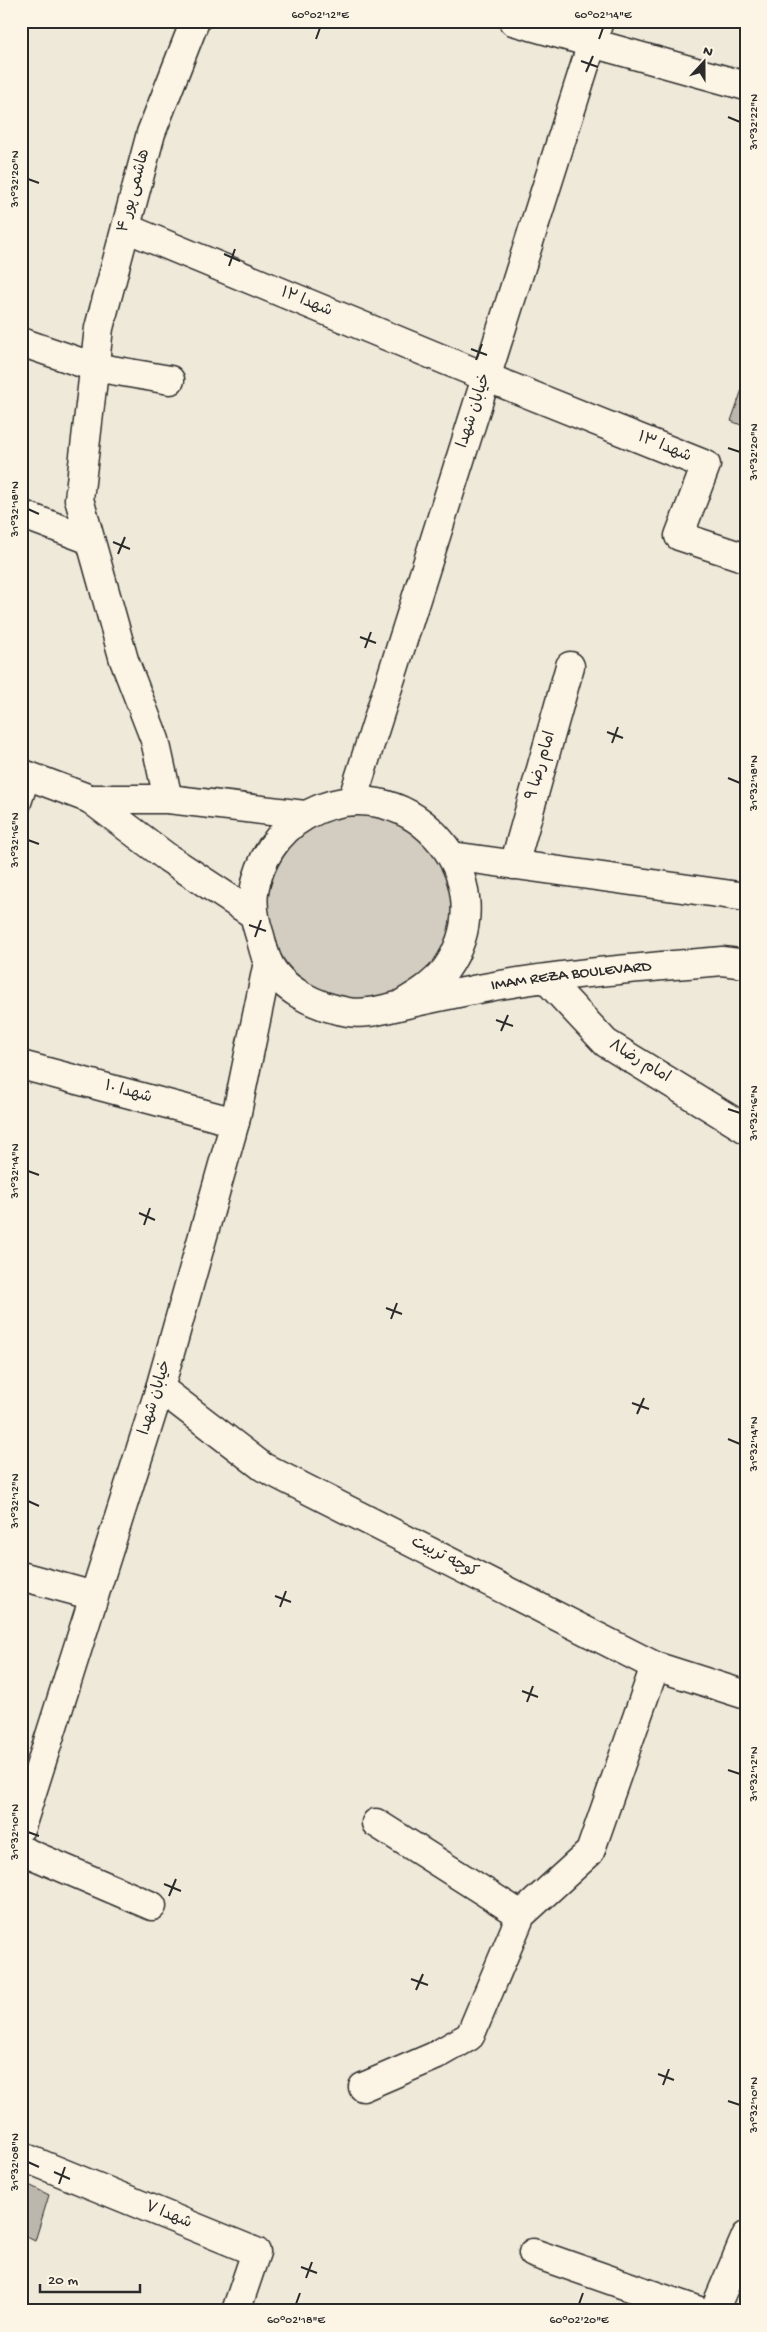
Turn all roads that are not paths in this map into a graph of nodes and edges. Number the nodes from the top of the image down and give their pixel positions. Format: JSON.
{"nodes":[{"id":1,"x":195,"y":21,"type":"edge"},
{"id":2,"x":513,"y":21,"type":"edge"},
{"id":3,"x":595,"y":32,"type":"edge"},
{"id":4,"x":746,"y":86,"type":"edge"},
{"id":5,"x":126,"y":228,"type":"junction"},
{"id":6,"x":21,"y":342,"type":"edge"},
{"id":7,"x":94,"y":367,"type":"junction"},
{"id":8,"x":486,"y":377,"type":"junction"},
{"id":9,"x":170,"y":380,"type":"dead end"},
{"id":10,"x":21,"y":514,"type":"edge"},
{"id":11,"x":90,"y":540,"type":"junction"},
{"id":12,"x":746,"y":558,"type":"edge"},
{"id":13,"x":570,"y":666,"type":"dead end"},
{"id":14,"x":26,"y":774,"type":"edge"},
{"id":15,"x":90,"y":799,"type":"junction"},
{"id":16,"x":168,"y":799,"type":"junction"},
{"id":17,"x":352,"y":801,"type":"junction"},
{"id":18,"x":21,"y":806,"type":"edge"},
{"id":19,"x":305,"y":816,"type":"junction"},
{"id":20,"x":452,"y":856,"type":"junction"},
{"id":21,"x":514,"y":865,"type":"junction"},
{"id":22,"x":746,"y":898,"type":"edge"},
{"id":23,"x":253,"y":914,"type":"junction"},
{"id":24,"x":268,"y":962,"type":"junction"},
{"id":25,"x":746,"y":964,"type":"edge"},
{"id":26,"x":546,"y":979,"type":"junction"},
{"id":27,"x":400,"y":1005,"type":"junction"},
{"id":28,"x":21,"y":1065,"type":"edge"},
{"id":29,"x":235,"y":1122,"type":"junction"},
{"id":30,"x":746,"y":1128,"type":"edge"},
{"id":31,"x":160,"y":1388,"type":"junction"},
{"id":32,"x":21,"y":1576,"type":"edge"},
{"id":33,"x":94,"y":1596,"type":"junction"},
{"id":34,"x":655,"y":1666,"type":"junction"},
{"id":35,"x":746,"y":1695,"type":"edge"},
{"id":36,"x":376,"y":1823,"type":"dead end"},
{"id":37,"x":21,"y":1827,"type":"edge"},
{"id":38,"x":21,"y":1850,"type":"edge"},
{"id":39,"x":152,"y":1906,"type":"dead end"},
{"id":40,"x":522,"y":1915,"type":"junction"},
{"id":41,"x":363,"y":2087,"type":"dead end"},
{"id":42,"x":21,"y":2156,"type":"edge"},
{"id":43,"x":746,"y":2236,"type":"edge"},
{"id":44,"x":533,"y":2253,"type":"dead end"},
{"id":45,"x":236,"y":2311,"type":"edge"},
{"id":46,"x":699,"y":2311,"type":"edge"},
{"id":47,"x":714,"y":2311,"type":"edge"}],
"edges":[{"from":1,"to":5,"type":"street","name":"هاشمی پور ۴"},
{"from":2,"to":3,"type":"street"},
{"from":3,"to":4,"type":"street"},
{"from":3,"to":8,"type":"street","name":"خیابان شهدا"},
{"from":5,"to":7,"type":"street","name":"هاشمی پور ۴"},
{"from":5,"to":8,"type":"street","name":"شهدا ۱۲"},
{"from":6,"to":7,"type":"street"},
{"from":7,"to":9,"type":"street"},
{"from":7,"to":11,"type":"street","name":"هاشمی پور ۴"},
{"from":8,"to":12,"type":"street","name":"شهدا ۱۳"},
{"from":8,"to":17,"type":"street","name":"خیابان شهدا"},
{"from":10,"to":11,"type":"street"},
{"from":11,"to":16,"type":"street","name":"هاشمی پور ۴"},
{"from":13,"to":21,"type":"street","name":"امام رضا ۹"},
{"from":14,"to":15,"type":"street"},
{"from":14,"to":18,"type":"lane"},
{"from":15,"to":16,"type":"street"},
{"from":15,"to":23,"type":"street"},
{"from":16,"to":19,"type":"street"},
{"from":17,"to":19,"type":"street"},
{"from":17,"to":20,"type":"street"},
{"from":19,"to":23,"type":"street"},
{"from":20,"to":21,"type":"street"},
{"from":20,"to":27,"type":"street"},
{"from":21,"to":22,"type":"street"},
{"from":23,"to":24,"type":"street"},
{"from":24,"to":27,"type":"street"},
{"from":24,"to":29,"type":"street","name":"خیابان شهدا"},
{"from":25,"to":26,"type":"street","name":"IMAM REZA BOULEVARD"},
{"from":26,"to":27,"type":"street","name":"IMAM REZA BOULEVARD"},
{"from":26,"to":30,"type":"street","name":"۸امام رضا"},
{"from":28,"to":29,"type":"street","name":"شهدا ۱۰"},
{"from":29,"to":31,"type":"street","name":"خیابان شهدا"},
{"from":31,"to":33,"type":"street","name":"خیابان شهدا"},
{"from":31,"to":34,"type":"street","name":"کوچه تربیت"},
{"from":32,"to":33,"type":"street"},
{"from":33,"to":37,"type":"street","name":"خیابان شهدا"},
{"from":34,"to":35,"type":"street","name":"کوچه تربیت"},
{"from":34,"to":40,"type":"street"},
{"from":36,"to":40,"type":"street"},
{"from":38,"to":39,"type":"street"},
{"from":40,"to":41,"type":"street"},
{"from":42,"to":45,"type":"street","name":"شهدا ۷"},
{"from":43,"to":47,"type":"street"},
{"from":44,"to":46,"type":"street"}]}
